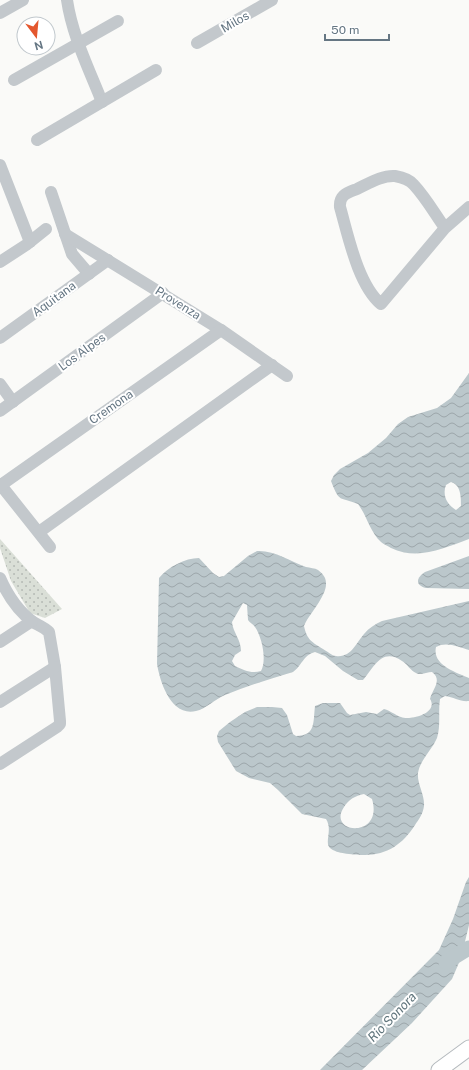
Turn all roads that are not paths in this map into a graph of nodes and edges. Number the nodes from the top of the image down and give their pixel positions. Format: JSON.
{"nodes":[{"id":1,"x":22,"y":0,"type":"edge"},
{"id":2,"x":67,"y":0,"type":"edge"},
{"id":3,"x":272,"y":0,"type":"edge"},
{"id":4,"x":0,"y":14,"type":"edge"},
{"id":5,"x":118,"y":21,"type":"dead end"},
{"id":6,"x":79,"y":43,"type":"junction"},
{"id":7,"x":197,"y":43,"type":"dead end"},
{"id":8,"x":156,"y":70,"type":"dead end"},
{"id":9,"x":14,"y":80,"type":"dead end"},
{"id":10,"x":102,"y":102,"type":"junction"},
{"id":11,"x":37,"y":140,"type":"dead end"},
{"id":12,"x":0,"y":165,"type":"edge"},
{"id":13,"x":51,"y":192,"type":"dead end"},
{"id":14,"x":469,"y":207,"type":"edge"},
{"id":15,"x":445,"y":228,"type":"junction"},
{"id":16,"x":46,"y":229,"type":"dead end"},
{"id":17,"x":65,"y":234,"type":"junction"},
{"id":18,"x":30,"y":242,"type":"junction"},
{"id":19,"x":108,"y":260,"type":"junction"},
{"id":20,"x":0,"y":262,"type":"edge"},
{"id":21,"x":89,"y":274,"type":"junction"},
{"id":22,"x":163,"y":293,"type":"junction"},
{"id":23,"x":220,"y":330,"type":"junction"},
{"id":24,"x":0,"y":338,"type":"edge"},
{"id":25,"x":272,"y":365,"type":"junction"},
{"id":26,"x":287,"y":376,"type":"dead end"},
{"id":27,"x":0,"y":384,"type":"edge"},
{"id":28,"x":13,"y":402,"type":"junction"},
{"id":29,"x":0,"y":411,"type":"edge"},
{"id":30,"x":0,"y":484,"type":"edge"},
{"id":31,"x":39,"y":532,"type":"junction"},
{"id":32,"x":50,"y":547,"type":"dead end"},
{"id":33,"x":1,"y":582,"type":"edge"},
{"id":34,"x":32,"y":621,"type":"junction"},
{"id":35,"x":0,"y":642,"type":"edge"},
{"id":36,"x":55,"y":667,"type":"junction"},
{"id":37,"x":0,"y":702,"type":"edge"},
{"id":38,"x":0,"y":764,"type":"edge"},
{"id":39,"x":469,"y":1048,"type":"edge"},
{"id":40,"x":439,"y":1070,"type":"edge"}],
"edges":[{"from":1,"to":4,"type":"street"},
{"from":2,"to":6,"type":"street"},
{"from":3,"to":7,"type":"street","name":"Milos"},
{"from":5,"to":6,"type":"street"},
{"from":6,"to":9,"type":"street"},
{"from":6,"to":10,"type":"street"},
{"from":8,"to":10,"type":"street"},
{"from":10,"to":11,"type":"street"},
{"from":12,"to":18,"type":"street"},
{"from":13,"to":17,"type":"street"},
{"from":14,"to":15,"type":"street"},
{"from":15,"to":15,"type":"street"},
{"from":16,"to":18,"type":"street"},
{"from":17,"to":19,"type":"street","name":"Provenza"},
{"from":17,"to":21,"type":"street"},
{"from":18,"to":20,"type":"street"},
{"from":19,"to":21,"type":"street","name":"Aquitana"},
{"from":19,"to":22,"type":"street","name":"Provenza"},
{"from":21,"to":24,"type":"street","name":"Aquitana"},
{"from":22,"to":23,"type":"street","name":"Provenza"},
{"from":22,"to":28,"type":"street","name":"Los Alpes"},
{"from":23,"to":25,"type":"street","name":"Provenza"},
{"from":23,"to":30,"type":"street","name":"Cremona"},
{"from":25,"to":26,"type":"street","name":"Provenza"},
{"from":25,"to":31,"type":"street"},
{"from":27,"to":28,"type":"street"},
{"from":28,"to":29,"type":"street","name":"Los Alpes"},
{"from":30,"to":31,"type":"street"},
{"from":31,"to":32,"type":"street"},
{"from":33,"to":34,"type":"street"},
{"from":34,"to":35,"type":"street"},
{"from":34,"to":36,"type":"street"},
{"from":36,"to":37,"type":"street"},
{"from":36,"to":38,"type":"street"},
{"from":39,"to":40,"type":"main road"}]}
